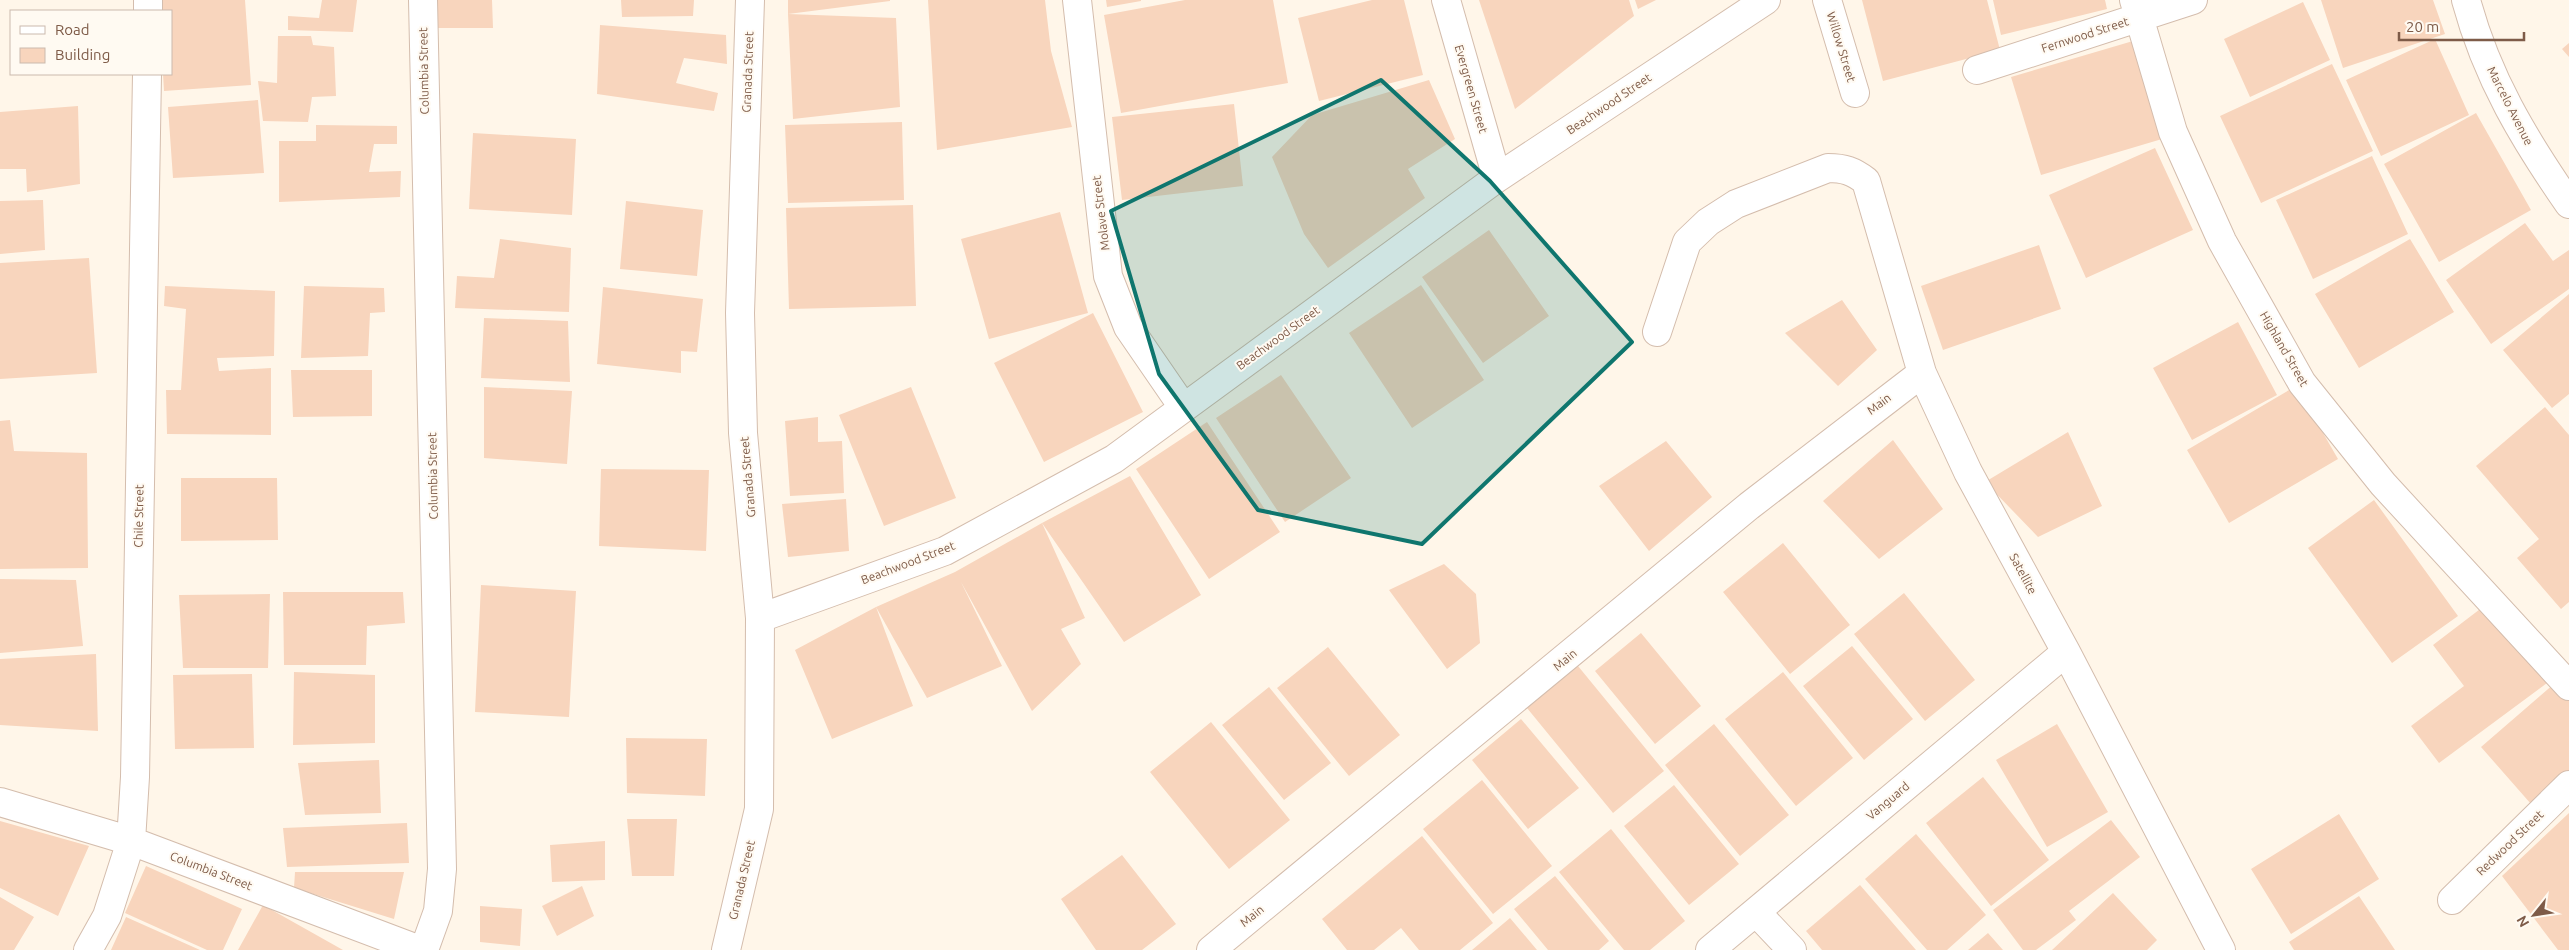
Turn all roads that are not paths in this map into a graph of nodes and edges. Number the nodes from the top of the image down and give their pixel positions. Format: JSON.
{"nodes":[{"id":1,"x":423,"y":0,"type":"edge"},
{"id":2,"x":750,"y":0,"type":"edge"},
{"id":3,"x":1077,"y":0,"type":"edge"},
{"id":4,"x":1446,"y":0,"type":"edge"},
{"id":5,"x":1766,"y":0,"type":"edge"},
{"id":6,"x":1827,"y":0,"type":"edge"},
{"id":7,"x":2193,"y":0,"type":"edge"},
{"id":8,"x":2466,"y":0,"type":"edge"},
{"id":9,"x":2137,"y":9,"type":"edge"},
{"id":10,"x":1977,"y":70,"type":"dead end"},
{"id":11,"x":147,"y":75,"type":"edge"},
{"id":12,"x":1855,"y":94,"type":"dead end"},
{"id":13,"x":1497,"y":178,"type":"junction"},
{"id":14,"x":2569,"y":204,"type":"edge"},
{"id":15,"x":1657,"y":332,"type":"dead end"},
{"id":16,"x":1922,"y":373,"type":"junction"},
{"id":17,"x":1183,"y":407,"type":"junction"},
{"id":18,"x":760,"y":618,"type":"junction"},
{"id":19,"x":2066,"y":652,"type":"junction"},
{"id":20,"x":2569,"y":686,"type":"edge"},
{"id":21,"x":2569,"y":785,"type":"edge"},
{"id":22,"x":0,"y":802,"type":"edge"},
{"id":23,"x":131,"y":841,"type":"junction"},
{"id":24,"x":2452,"y":900,"type":"dead end"},
{"id":25,"x":1756,"y":912,"type":"junction"},
{"id":26,"x":88,"y":950,"type":"edge"},
{"id":27,"x":420,"y":950,"type":"edge"},
{"id":28,"x":424,"y":950,"type":"edge"},
{"id":29,"x":726,"y":950,"type":"edge"},
{"id":30,"x":1211,"y":950,"type":"edge"},
{"id":31,"x":1710,"y":950,"type":"edge"},
{"id":32,"x":1792,"y":950,"type":"edge"},
{"id":33,"x":2221,"y":950,"type":"edge"}],
"edges":[{"from":1,"to":28,"type":"street","name":"Columbia Street"},
{"from":2,"to":18,"type":"street","name":"Granada Street"},
{"from":3,"to":17,"type":"street","name":"Molave Street"},
{"from":4,"to":13,"type":"street","name":"Evergreen Street"},
{"from":5,"to":13,"type":"street","name":"Beachwood Street"},
{"from":6,"to":12,"type":"street","name":"Willow Street"},
{"from":7,"to":9,"type":"street","name":"Fernwood Street"},
{"from":8,"to":14,"type":"street","name":"Marcelo Avenue"},
{"from":9,"to":10,"type":"street","name":"Fernwood Street"},
{"from":9,"to":20,"type":"street","name":"Highland Street"},
{"from":11,"to":23,"type":"street","name":"Chile Street"},
{"from":13,"to":17,"type":"street","name":"Beachwood Street"},
{"from":15,"to":16,"type":"street","name":"Satellite"},
{"from":16,"to":19,"type":"street","name":"Satellite"},
{"from":16,"to":30,"type":"street","name":"Main"},
{"from":17,"to":18,"type":"street","name":"Beachwood Street"},
{"from":18,"to":29,"type":"street","name":"Granada Street"},
{"from":19,"to":25,"type":"street","name":"Vanguard"},
{"from":19,"to":33,"type":"street","name":"Satellite"},
{"from":21,"to":24,"type":"street","name":"Redwood Street"},
{"from":22,"to":23,"type":"street","name":"Columbia Street"},
{"from":23,"to":26,"type":"street","name":"Chile Street"},
{"from":23,"to":27,"type":"street","name":"Columbia Street"},
{"from":25,"to":31,"type":"street","name":"Vanguard"},
{"from":25,"to":32,"type":"street"}]}
